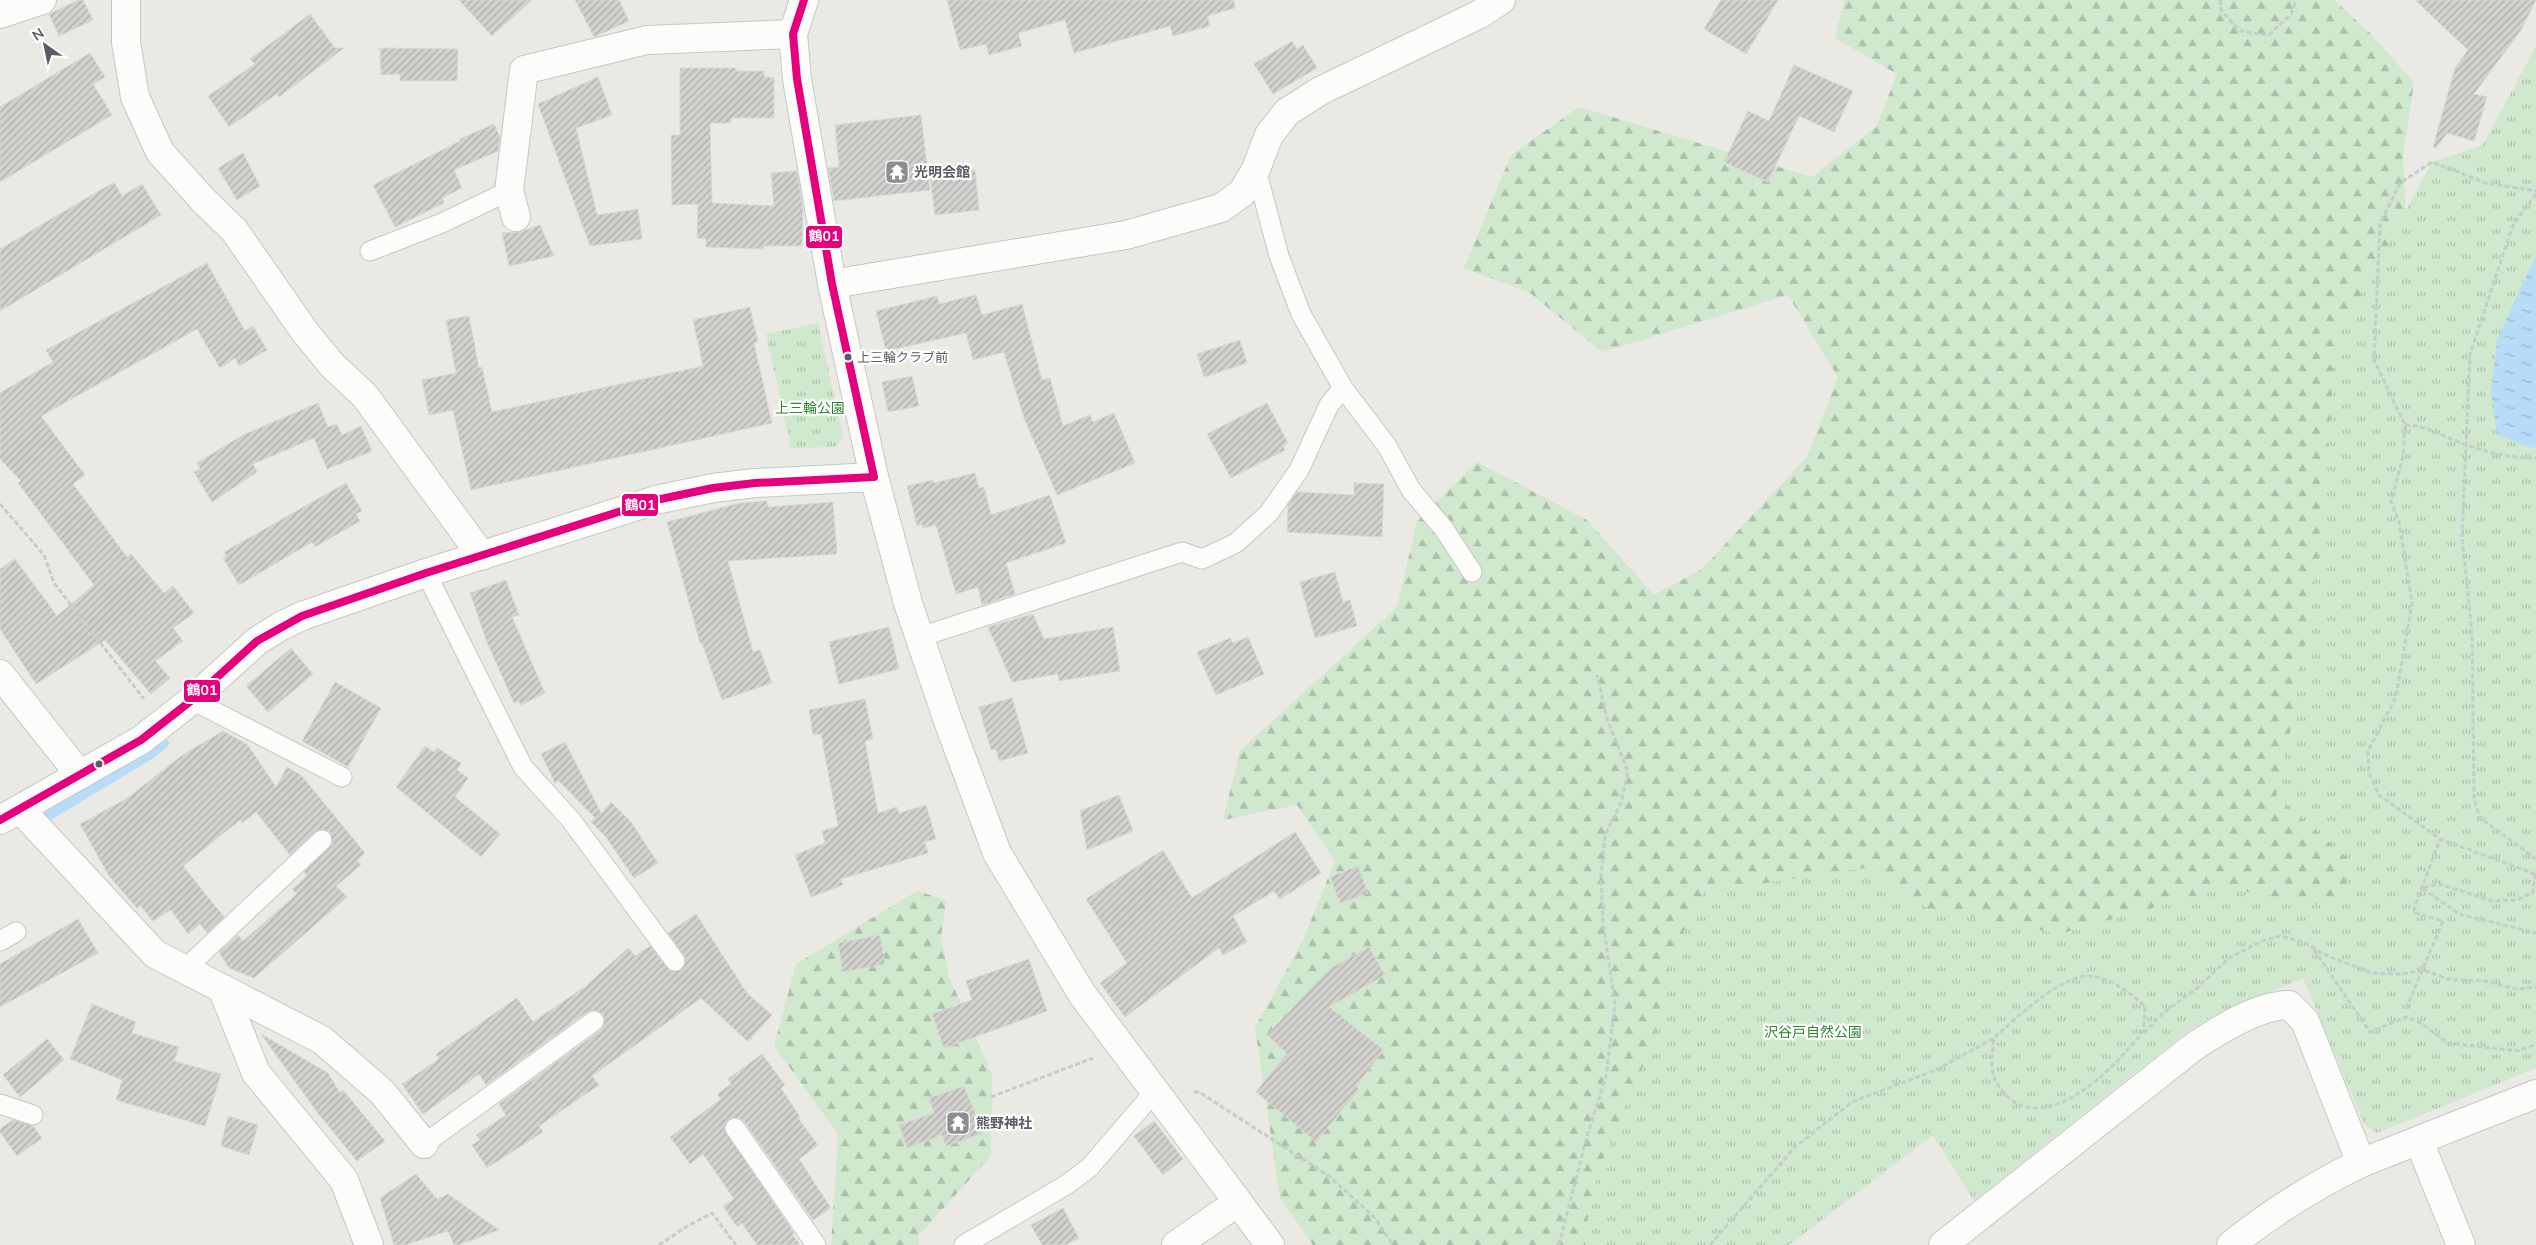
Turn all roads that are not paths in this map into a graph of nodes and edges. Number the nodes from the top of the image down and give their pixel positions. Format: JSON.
{"nodes":[{"id":1,"x":42,"y":0,"type":"edge"},
{"id":2,"x":126,"y":0,"type":"edge"},
{"id":3,"x":804,"y":0,"type":"edge"},
{"id":4,"x":1501,"y":0,"type":"edge"},
{"id":5,"x":0,"y":14,"type":"edge"},
{"id":6,"x":793,"y":34,"type":"junction"},
{"id":7,"x":1256,"y":169,"type":"junction"},
{"id":8,"x":509,"y":191,"type":"junction"},
{"id":9,"x":516,"y":218,"type":"dead end"},
{"id":10,"x":370,"y":251,"type":"dead end"},
{"id":11,"x":832,"y":284,"type":"junction"},
{"id":12,"x":1343,"y":388,"type":"junction"},
{"id":13,"x":874,"y":477,"type":"junction"},
{"id":14,"x":482,"y":556,"type":"junction"},
{"id":15,"x":1472,"y":572,"type":"dead end"},
{"id":16,"x":426,"y":573,"type":"junction"},
{"id":17,"x":920,"y":636,"type":"junction"},
{"id":18,"x":0,"y":674,"type":"edge"},
{"id":19,"x":192,"y":700,"type":"junction"},
{"id":20,"x":80,"y":775,"type":"junction"},
{"id":21,"x":342,"y":778,"type":"dead end"},
{"id":22,"x":10,"y":814,"type":"edge"},
{"id":23,"x":322,"y":840,"type":"dead end"},
{"id":24,"x":675,"y":961,"type":"dead end"},
{"id":25,"x":186,"y":968,"type":"junction"},
{"id":26,"x":222,"y":988,"type":"junction"},
{"id":27,"x":594,"y":1021,"type":"dead end"},
{"id":28,"x":1156,"y":1090,"type":"junction"},
{"id":29,"x":2536,"y":1094,"type":"edge"},
{"id":30,"x":0,"y":1104,"type":"edge"},
{"id":31,"x":33,"y":1115,"type":"dead end"},
{"id":32,"x":735,"y":1128,"type":"dead end"},
{"id":33,"x":2419,"y":1141,"type":"junction"},
{"id":34,"x":424,"y":1144,"type":"joint"},
{"id":35,"x":2361,"y":1163,"type":"junction"},
{"id":36,"x":1238,"y":1202,"type":"junction"},
{"id":37,"x":369,"y":1245,"type":"edge"},
{"id":38,"x":816,"y":1245,"type":"edge"},
{"id":39,"x":964,"y":1245,"type":"edge"},
{"id":40,"x":1176,"y":1245,"type":"edge"},
{"id":41,"x":1270,"y":1245,"type":"edge"},
{"id":42,"x":1943,"y":1245,"type":"edge"},
{"id":43,"x":2231,"y":1245,"type":"edge"},
{"id":44,"x":2461,"y":1245,"type":"edge"}],
"edges":[{"from":1,"to":5,"type":"street"},
{"from":2,"to":14,"type":"street"},
{"from":3,"to":6,"type":"street"},
{"from":4,"to":7,"type":"street"},
{"from":6,"to":8,"type":"street"},
{"from":6,"to":11,"type":"street"},
{"from":7,"to":11,"type":"street"},
{"from":7,"to":12,"type":"lane"},
{"from":8,"to":9,"type":"street"},
{"from":8,"to":10,"type":"lane"},
{"from":11,"to":13,"type":"street"},
{"from":12,"to":15,"type":"lane"},
{"from":12,"to":17,"type":"lane"},
{"from":13,"to":14,"type":"street"},
{"from":13,"to":17,"type":"street"},
{"from":14,"to":16,"type":"street"},
{"from":16,"to":19,"type":"street"},
{"from":16,"to":24,"type":"lane"},
{"from":17,"to":28,"type":"street"},
{"from":18,"to":20,"type":"street"},
{"from":19,"to":20,"type":"street"},
{"from":19,"to":21,"type":"lane"},
{"from":20,"to":22,"type":"street"},
{"from":22,"to":25,"type":"street"},
{"from":23,"to":25,"type":"lane"},
{"from":25,"to":26,"type":"street"},
{"from":26,"to":34,"type":"street"},
{"from":26,"to":37,"type":"street"},
{"from":27,"to":34,"type":"lane"},
{"from":28,"to":36,"type":"street"},
{"from":28,"to":39,"type":"lane"},
{"from":29,"to":33,"type":"street"},
{"from":30,"to":31,"type":"lane"},
{"from":32,"to":38,"type":"lane"},
{"from":33,"to":35,"type":"street"},
{"from":33,"to":44,"type":"street"},
{"from":35,"to":42,"type":"street"},
{"from":35,"to":43,"type":"street"},
{"from":36,"to":40,"type":"street"},
{"from":36,"to":41,"type":"street"}]}
